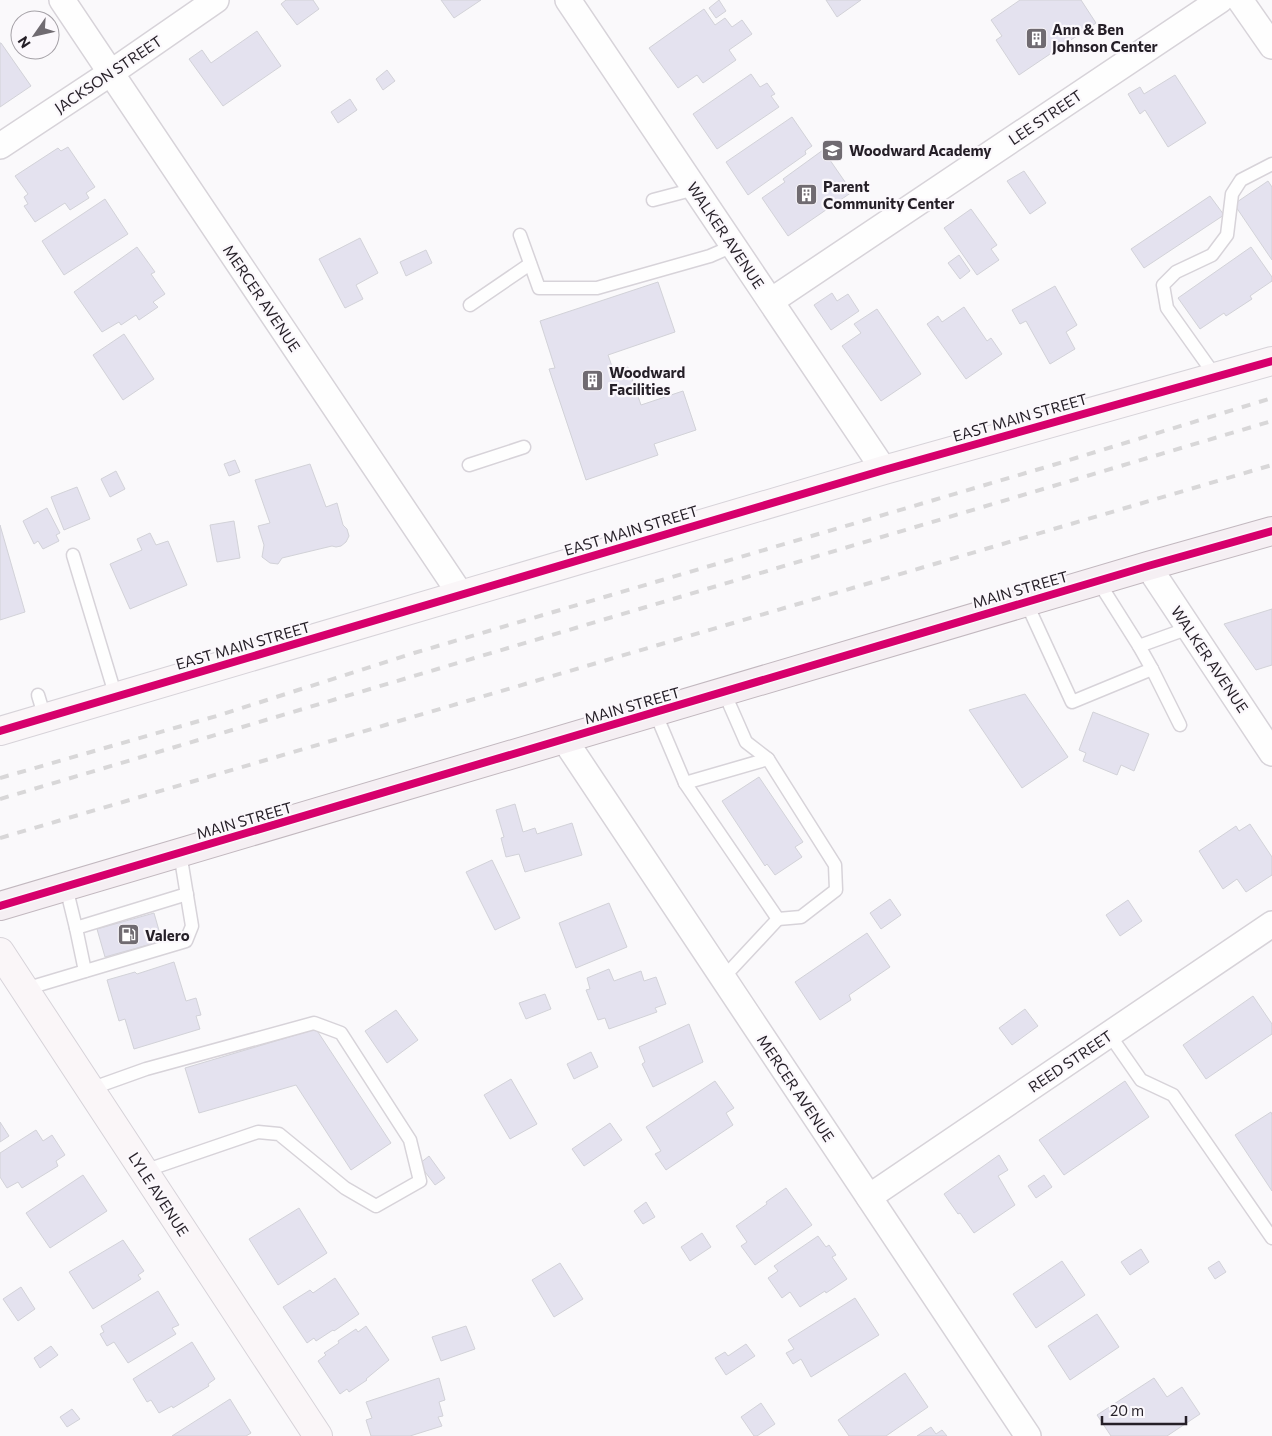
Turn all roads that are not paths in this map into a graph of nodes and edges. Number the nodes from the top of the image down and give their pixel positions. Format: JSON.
{"nodes":[{"id":1,"x":62,"y":0,"type":"edge"},
{"id":2,"x":216,"y":0,"type":"edge"},
{"id":3,"x":568,"y":0,"type":"edge"},
{"id":4,"x":1220,"y":0,"type":"edge"},
{"id":5,"x":1240,"y":0,"type":"edge"},
{"id":6,"x":1272,"y":46,"type":"edge"},
{"id":7,"x":112,"y":72,"type":"junction"},
{"id":8,"x":0,"y":146,"type":"edge"},
{"id":9,"x":1272,"y":164,"type":"edge"},
{"id":10,"x":695,"y":188,"type":"junction"},
{"id":11,"x":653,"y":200,"type":"dead end"},
{"id":12,"x":520,"y":235,"type":"dead end"},
{"id":13,"x":733,"y":246,"type":"junction"},
{"id":14,"x":530,"y":264,"type":"junction"},
{"id":15,"x":770,"y":301,"type":"junction"},
{"id":16,"x":470,"y":305,"type":"dead end"},
{"id":17,"x":1272,"y":361,"type":"edge"},
{"id":18,"x":1216,"y":376,"type":"junction"},
{"id":19,"x":524,"y":447,"type":"dead end"},
{"id":20,"x":468,"y":465,"type":"dead end"},
{"id":21,"x":884,"y":470,"type":"junction"},
{"id":22,"x":1272,"y":531,"type":"edge"},
{"id":23,"x":73,"y":555,"type":"dead end"},
{"id":24,"x":1148,"y":566,"type":"junction"},
{"id":25,"x":1098,"y":581,"type":"junction"},
{"id":26,"x":461,"y":595,"type":"junction"},
{"id":27,"x":1026,"y":602,"type":"junction"},
{"id":28,"x":1189,"y":628,"type":"junction"},
{"id":29,"x":1140,"y":646,"type":"junction"},
{"id":30,"x":1152,"y":669,"type":"junction"},
{"id":31,"x":724,"y":692,"type":"junction"},
{"id":32,"x":116,"y":697,"type":"junction"},
{"id":33,"x":655,"y":712,"type":"junction"},
{"id":34,"x":1180,"y":725,"type":"dead end"},
{"id":35,"x":0,"y":731,"type":"edge"},
{"id":36,"x":564,"y":739,"type":"junction"},
{"id":37,"x":1272,"y":753,"type":"edge"},
{"id":38,"x":768,"y":759,"type":"junction"},
{"id":39,"x":685,"y":783,"type":"junction"},
{"id":40,"x":180,"y":853,"type":"junction"},
{"id":41,"x":66,"y":887,"type":"junction"},
{"id":42,"x":187,"y":894,"type":"junction"},
{"id":43,"x":0,"y":906,"type":"edge"},
{"id":44,"x":778,"y":919,"type":"junction"},
{"id":45,"x":1272,"y":924,"type":"edge"},
{"id":46,"x":76,"y":928,"type":"junction"},
{"id":47,"x":0,"y":952,"type":"edge"},
{"id":48,"x":85,"y":971,"type":"junction"},
{"id":49,"x":723,"y":978,"type":"junction"},
{"id":50,"x":25,"y":989,"type":"junction"},
{"id":51,"x":1110,"y":1034,"type":"junction"},
{"id":52,"x":90,"y":1090,"type":"junction"},
{"id":53,"x":144,"y":1171,"type":"junction"},
{"id":54,"x":869,"y":1197,"type":"junction"},
{"id":55,"x":1272,"y":1238,"type":"edge"},
{"id":56,"x":318,"y":1436,"type":"edge"},
{"id":57,"x":1028,"y":1436,"type":"edge"}],
"edges":[{"from":1,"to":7,"type":"street","name":"MERCER AVENUE"},
{"from":2,"to":7,"type":"street","name":"JACKSON STREET"},
{"from":3,"to":10,"type":"street","name":"WALKER AVENUE"},
{"from":4,"to":15,"type":"street","name":"LEE STREET"},
{"from":5,"to":6,"type":"street"},
{"from":7,"to":8,"type":"street","name":"JACKSON STREET"},
{"from":7,"to":26,"type":"street","name":"MERCER AVENUE"},
{"from":9,"to":18,"type":"lane"},
{"from":10,"to":11,"type":"lane"},
{"from":10,"to":13,"type":"street","name":"WALKER AVENUE"},
{"from":12,"to":14,"type":"lane"},
{"from":13,"to":14,"type":"lane"},
{"from":13,"to":15,"type":"street","name":"WALKER AVENUE"},
{"from":14,"to":16,"type":"lane"},
{"from":15,"to":21,"type":"street","name":"WALKER AVENUE"},
{"from":17,"to":18,"type":"street","name":"EAST MAIN STREET"},
{"from":18,"to":21,"type":"street","name":"EAST MAIN STREET"},
{"from":19,"to":20,"type":"lane"},
{"from":21,"to":26,"type":"street","name":"EAST MAIN STREET"},
{"from":22,"to":24,"type":"main road","name":"MAIN STREET"},
{"from":23,"to":32,"type":"lane"},
{"from":24,"to":25,"type":"main road","name":"MAIN STREET"},
{"from":24,"to":28,"type":"street","name":"WALKER AVENUE"},
{"from":25,"to":27,"type":"main road","name":"MAIN STREET"},
{"from":25,"to":29,"type":"lane"},
{"from":26,"to":32,"type":"street","name":"EAST MAIN STREET"},
{"from":27,"to":30,"type":"lane"},
{"from":27,"to":31,"type":"main road","name":"MAIN STREET"},
{"from":28,"to":29,"type":"lane"},
{"from":28,"to":37,"type":"street","name":"WALKER AVENUE"},
{"from":29,"to":30,"type":"lane"},
{"from":30,"to":34,"type":"lane"},
{"from":31,"to":33,"type":"main road","name":"MAIN STREET"},
{"from":31,"to":38,"type":"lane"},
{"from":32,"to":35,"type":"street","name":"EAST MAIN STREET"},
{"from":33,"to":36,"type":"main road","name":"MAIN STREET"},
{"from":33,"to":39,"type":"lane"},
{"from":36,"to":40,"type":"main road","name":"MAIN STREET"},
{"from":36,"to":49,"type":"street","name":"MERCER AVENUE"},
{"from":38,"to":39,"type":"lane"},
{"from":38,"to":44,"type":"lane"},
{"from":39,"to":44,"type":"lane"},
{"from":40,"to":41,"type":"main road","name":"MAIN STREET"},
{"from":40,"to":42,"type":"lane"},
{"from":41,"to":43,"type":"main road","name":"MAIN STREET"},
{"from":41,"to":46,"type":"lane"},
{"from":42,"to":46,"type":"lane"},
{"from":42,"to":48,"type":"lane"},
{"from":44,"to":49,"type":"lane"},
{"from":45,"to":51,"type":"street","name":"REED STREET"},
{"from":46,"to":48,"type":"lane"},
{"from":47,"to":50,"type":"street","name":"LYLE AVENUE"},
{"from":48,"to":50,"type":"lane"},
{"from":49,"to":54,"type":"street","name":"MERCER AVENUE"},
{"from":50,"to":52,"type":"street","name":"LYLE AVENUE"},
{"from":51,"to":54,"type":"street","name":"REED STREET"},
{"from":51,"to":55,"type":"lane"},
{"from":52,"to":53,"type":"street","name":"LYLE AVENUE"},
{"from":52,"to":53,"type":"lane"},
{"from":53,"to":56,"type":"street","name":"LYLE AVENUE"},
{"from":54,"to":57,"type":"street","name":"MERCER AVENUE"}]}
